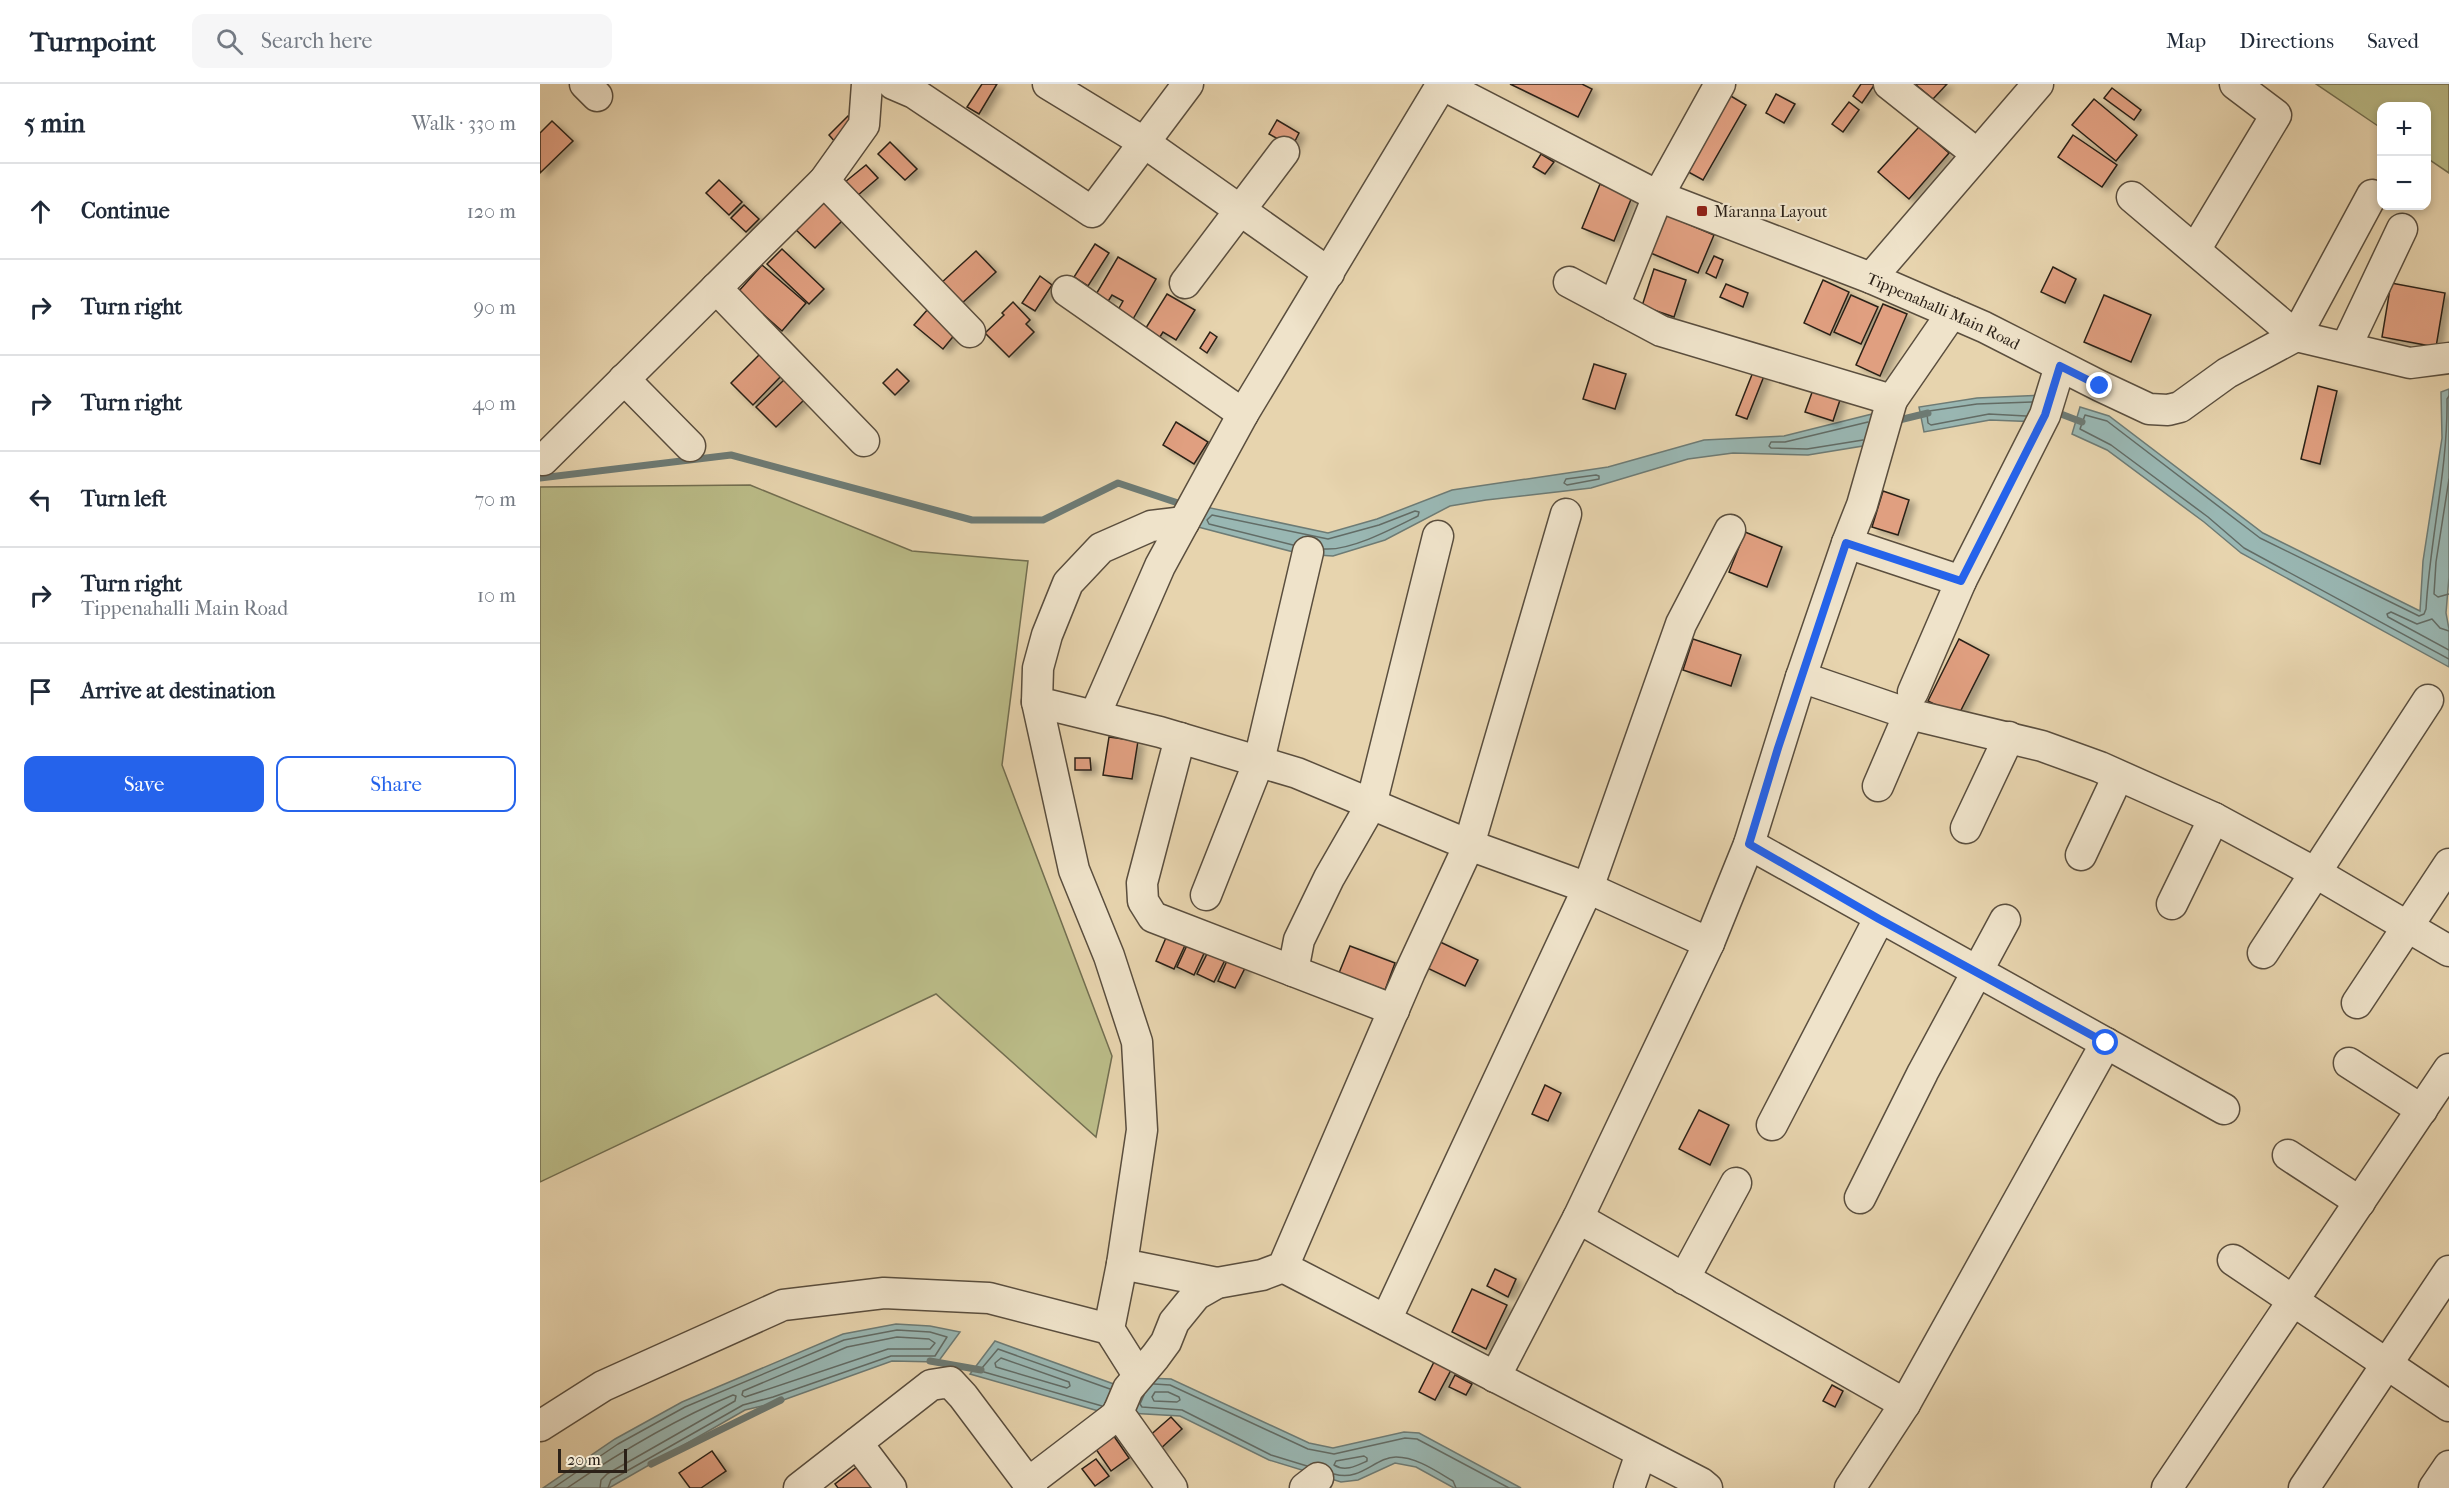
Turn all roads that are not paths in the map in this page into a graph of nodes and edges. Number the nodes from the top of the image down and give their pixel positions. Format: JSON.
{"nodes":[{"id":1,"x":867,"y":84,"type":"edge"},
{"id":2,"x":893,"y":84,"type":"edge"},
{"id":3,"x":1048,"y":84,"type":"edge"},
{"id":4,"x":1188,"y":84,"type":"edge"},
{"id":5,"x":1441,"y":84,"type":"edge"},
{"id":6,"x":1720,"y":84,"type":"edge"},
{"id":7,"x":1889,"y":84,"type":"edge"},
{"id":8,"x":2038,"y":84,"type":"edge"},
{"id":9,"x":2235,"y":84,"type":"edge"},
{"id":10,"x":1145,"y":143,"type":"junction"},
{"id":11,"x":1284,"y":152,"type":"dead end"},
{"id":12,"x":1977,"y":154,"type":"junction"},
{"id":13,"x":824,"y":181,"type":"junction"},
{"id":14,"x":2372,"y":195,"type":"dead end"},
{"id":15,"x":1658,"y":196,"type":"junction"},
{"id":16,"x":2133,"y":197,"type":"dead end"},
{"id":17,"x":1239,"y":210,"type":"junction"},
{"id":18,"x":2402,"y":229,"type":"dead end"},
{"id":19,"x":2195,"y":250,"type":"junction"},
{"id":20,"x":1329,"y":273,"type":"junction"},
{"id":21,"x":1871,"y":278,"type":"junction"},
{"id":22,"x":1569,"y":282,"type":"dead end"},
{"id":23,"x":1185,"y":283,"type":"dead end"},
{"id":24,"x":716,"y":288,"type":"junction"},
{"id":25,"x":1067,"y":291,"type":"dead end"},
{"id":26,"x":1614,"y":306,"type":"junction"},
{"id":27,"x":1952,"y":313,"type":"junction"},
{"id":28,"x":970,"y":332,"type":"dead end"},
{"id":29,"x":2296,"y":336,"type":"junction"},
{"id":30,"x":2346,"y":347,"type":"junction"},
{"id":31,"x":2449,"y":358,"type":"edge"},
{"id":32,"x":624,"y":379,"type":"junction"},
{"id":33,"x":2053,"y":389,"type":"junction"},
{"id":34,"x":1888,"y":412,"type":"junction"},
{"id":35,"x":1243,"y":414,"type":"junction"},
{"id":36,"x":864,"y":441,"type":"dead end"},
{"id":37,"x":690,"y":446,"type":"dead end"},
{"id":38,"x":543,"y":460,"type":"dead end"},
{"id":39,"x":1193,"y":505,"type":"junction"},
{"id":40,"x":1566,"y":514,"type":"dead end"},
{"id":41,"x":1730,"y":530,"type":"dead end"},
{"id":42,"x":1438,"y":536,"type":"dead end"},
{"id":43,"x":1846,"y":543,"type":"junction"},
{"id":44,"x":1308,"y":552,"type":"dead end"},
{"id":45,"x":1961,"y":581,"type":"junction"},
{"id":46,"x":1801,"y":678,"type":"junction"},
{"id":47,"x":2428,"y":699,"type":"dead end"},
{"id":48,"x":1037,"y":702,"type":"junction"},
{"id":49,"x":1911,"y":703,"type":"junction"},
{"id":50,"x":1095,"y":715,"type":"junction"},
{"id":51,"x":2008,"y":737,"type":"junction"},
{"id":52,"x":1180,"y":738,"type":"junction"},
{"id":53,"x":1258,"y":761,"type":"junction"},
{"id":54,"x":2118,"y":776,"type":"junction"},
{"id":55,"x":1878,"y":786,"type":"dead end"},
{"id":56,"x":1371,"y":805,"type":"junction"},
{"id":57,"x":2214,"y":818,"type":"junction"},
{"id":58,"x":1966,"y":828,"type":"dead end"},
{"id":59,"x":1469,"y":844,"type":"junction"},
{"id":60,"x":1749,"y":844,"type":"junction"},
{"id":61,"x":2081,"y":855,"type":"dead end"},
{"id":62,"x":2449,"y":864,"type":"edge"},
{"id":63,"x":2316,"y":873,"type":"junction"},
{"id":64,"x":1588,"y":888,"type":"junction"},
{"id":65,"x":1206,"y":895,"type":"dead end"},
{"id":66,"x":2172,"y":904,"type":"dead end"},
{"id":67,"x":1879,"y":919,"type":"junction"},
{"id":68,"x":2004,"y":920,"type":"dead end"},
{"id":69,"x":2407,"y":926,"type":"junction"},
{"id":70,"x":1709,"y":943,"type":"junction"},
{"id":71,"x":2449,"y":951,"type":"edge"},
{"id":72,"x":2263,"y":953,"type":"dead end"},
{"id":73,"x":1293,"y":971,"type":"junction"},
{"id":74,"x":1976,"y":971,"type":"junction"},
{"id":75,"x":2357,"y":1003,"type":"dead end"},
{"id":76,"x":1394,"y":1010,"type":"junction"},
{"id":77,"x":2106,"y":1043,"type":"junction"},
{"id":78,"x":2349,"y":1063,"type":"dead end"},
{"id":79,"x":2449,"y":1069,"type":"edge"},
{"id":80,"x":2224,"y":1109,"type":"dead end"},
{"id":81,"x":2422,"y":1110,"type":"junction"},
{"id":82,"x":1772,"y":1125,"type":"dead end"},
{"id":83,"x":2288,"y":1155,"type":"dead end"},
{"id":84,"x":1736,"y":1183,"type":"dead end"},
{"id":85,"x":1860,"y":1198,"type":"dead end"},
{"id":86,"x":2360,"y":1202,"type":"junction"},
{"id":87,"x":1578,"y":1218,"type":"junction"},
{"id":88,"x":2233,"y":1260,"type":"dead end"},
{"id":89,"x":1122,"y":1264,"type":"junction"},
{"id":90,"x":1283,"y":1267,"type":"junction"},
{"id":91,"x":2449,"y":1271,"type":"edge"},
{"id":92,"x":1684,"y":1280,"type":"junction"},
{"id":93,"x":1216,"y":1284,"type":"junction"},
{"id":94,"x":2294,"y":1301,"type":"junction"},
{"id":95,"x":1386,"y":1320,"type":"junction"},
{"id":96,"x":1109,"y":1329,"type":"junction"},
{"id":97,"x":2387,"y":1364,"type":"junction"},
{"id":98,"x":1495,"y":1377,"type":"junction"},
{"id":99,"x":1126,"y":1396,"type":"junction"},
{"id":100,"x":1905,"y":1404,"type":"junction"},
{"id":101,"x":2449,"y":1406,"type":"edge"},
{"id":102,"x":540,"y":1426,"type":"edge"},
{"id":103,"x":857,"y":1443,"type":"junction"},
{"id":104,"x":1641,"y":1453,"type":"junction"},
{"id":105,"x":2449,"y":1466,"type":"edge"},
{"id":106,"x":1030,"y":1486,"type":"edge"},
{"id":107,"x":799,"y":1488,"type":"edge"},
{"id":108,"x":891,"y":1488,"type":"edge"},
{"id":109,"x":1173,"y":1488,"type":"edge"},
{"id":110,"x":1629,"y":1488,"type":"edge"},
{"id":111,"x":1707,"y":1488,"type":"edge"},
{"id":112,"x":1850,"y":1488,"type":"edge"},
{"id":113,"x":2167,"y":1488,"type":"edge"},
{"id":114,"x":2304,"y":1488,"type":"edge"},
{"id":115,"x":2434,"y":1488,"type":"edge"}],
"edges":[{"from":1,"to":13,"type":"street"},
{"from":2,"to":10,"type":"street"},
{"from":3,"to":10,"type":"street"},
{"from":4,"to":10,"type":"street"},
{"from":5,"to":15,"type":"street","name":"Tippenahalli Main Road"},
{"from":5,"to":20,"type":"street"},
{"from":6,"to":15,"type":"street"},
{"from":7,"to":12,"type":"street"},
{"from":8,"to":12,"type":"street"},
{"from":9,"to":19,"type":"street"},
{"from":10,"to":17,"type":"street"},
{"from":11,"to":17,"type":"street"},
{"from":12,"to":21,"type":"street"},
{"from":13,"to":24,"type":"street"},
{"from":13,"to":28,"type":"street"},
{"from":14,"to":29,"type":"street"},
{"from":15,"to":21,"type":"street","name":"Tippenahalli Main Road"},
{"from":15,"to":26,"type":"street"},
{"from":16,"to":19,"type":"street"},
{"from":17,"to":20,"type":"street"},
{"from":17,"to":23,"type":"street"},
{"from":18,"to":30,"type":"street"},
{"from":19,"to":29,"type":"street"},
{"from":20,"to":35,"type":"street"},
{"from":21,"to":27,"type":"street","name":"Tippenahalli Main Road"},
{"from":22,"to":26,"type":"street"},
{"from":24,"to":32,"type":"street"},
{"from":24,"to":36,"type":"street"},
{"from":25,"to":35,"type":"street"},
{"from":26,"to":34,"type":"street"},
{"from":27,"to":33,"type":"street","name":"Tippenahalli Main Road"},
{"from":27,"to":34,"type":"street"},
{"from":29,"to":30,"type":"street"},
{"from":29,"to":33,"type":"street","name":"Tippenahalli Main Road"},
{"from":30,"to":31,"type":"street"},
{"from":32,"to":37,"type":"street"},
{"from":32,"to":38,"type":"street"},
{"from":33,"to":45,"type":"street"},
{"from":34,"to":43,"type":"street"},
{"from":35,"to":39,"type":"street"},
{"from":39,"to":48,"type":"street"},
{"from":39,"to":50,"type":"street"},
{"from":40,"to":59,"type":"street"},
{"from":41,"to":64,"type":"street"},
{"from":42,"to":56,"type":"street"},
{"from":43,"to":45,"type":"street"},
{"from":43,"to":46,"type":"street"},
{"from":44,"to":53,"type":"street"},
{"from":45,"to":49,"type":"street"},
{"from":46,"to":49,"type":"street"},
{"from":46,"to":60,"type":"street"},
{"from":47,"to":63,"type":"street"},
{"from":48,"to":50,"type":"street"},
{"from":48,"to":89,"type":"street"},
{"from":49,"to":51,"type":"street"},
{"from":49,"to":55,"type":"street"},
{"from":50,"to":52,"type":"street"},
{"from":51,"to":54,"type":"street"},
{"from":51,"to":58,"type":"street"},
{"from":52,"to":53,"type":"street"},
{"from":52,"to":73,"type":"street"},
{"from":53,"to":56,"type":"street"},
{"from":53,"to":65,"type":"street"},
{"from":54,"to":57,"type":"street"},
{"from":54,"to":61,"type":"street"},
{"from":56,"to":59,"type":"street"},
{"from":56,"to":73,"type":"street"},
{"from":57,"to":63,"type":"street"},
{"from":57,"to":66,"type":"street"},
{"from":59,"to":64,"type":"street"},
{"from":59,"to":76,"type":"street"},
{"from":60,"to":67,"type":"street"},
{"from":60,"to":70,"type":"street"},
{"from":62,"to":69,"type":"street"},
{"from":63,"to":69,"type":"street"},
{"from":63,"to":72,"type":"street"},
{"from":64,"to":70,"type":"street"},
{"from":64,"to":95,"type":"street"},
{"from":67,"to":74,"type":"street"},
{"from":67,"to":82,"type":"street"},
{"from":68,"to":74,"type":"street"},
{"from":69,"to":71,"type":"street"},
{"from":69,"to":75,"type":"street"},
{"from":70,"to":87,"type":"street"},
{"from":73,"to":76,"type":"street"},
{"from":74,"to":77,"type":"street"},
{"from":74,"to":85,"type":"street"},
{"from":76,"to":90,"type":"street"},
{"from":77,"to":80,"type":"street"},
{"from":77,"to":100,"type":"street"},
{"from":78,"to":81,"type":"street"},
{"from":79,"to":81,"type":"street"},
{"from":81,"to":86,"type":"street"},
{"from":83,"to":86,"type":"street"},
{"from":84,"to":92,"type":"street"},
{"from":86,"to":94,"type":"street"},
{"from":87,"to":92,"type":"street"},
{"from":87,"to":98,"type":"street"},
{"from":88,"to":94,"type":"street"},
{"from":89,"to":93,"type":"street"},
{"from":89,"to":96,"type":"street"},
{"from":90,"to":93,"type":"street"},
{"from":90,"to":95,"type":"street"},
{"from":91,"to":97,"type":"street"},
{"from":92,"to":100,"type":"street"},
{"from":93,"to":99,"type":"street"},
{"from":94,"to":97,"type":"street"},
{"from":94,"to":113,"type":"street"},
{"from":95,"to":98,"type":"street"},
{"from":96,"to":99,"type":"street"},
{"from":96,"to":102,"type":"street"},
{"from":97,"to":101,"type":"street"},
{"from":97,"to":114,"type":"street"},
{"from":98,"to":104,"type":"street"},
{"from":99,"to":106,"type":"street"},
{"from":99,"to":109,"type":"street"},
{"from":100,"to":112,"type":"street"},
{"from":103,"to":106,"type":"street"},
{"from":103,"to":107,"type":"street"},
{"from":103,"to":108,"type":"street"},
{"from":104,"to":110,"type":"street"},
{"from":104,"to":111,"type":"street"},
{"from":105,"to":115,"type":"street"}]}
